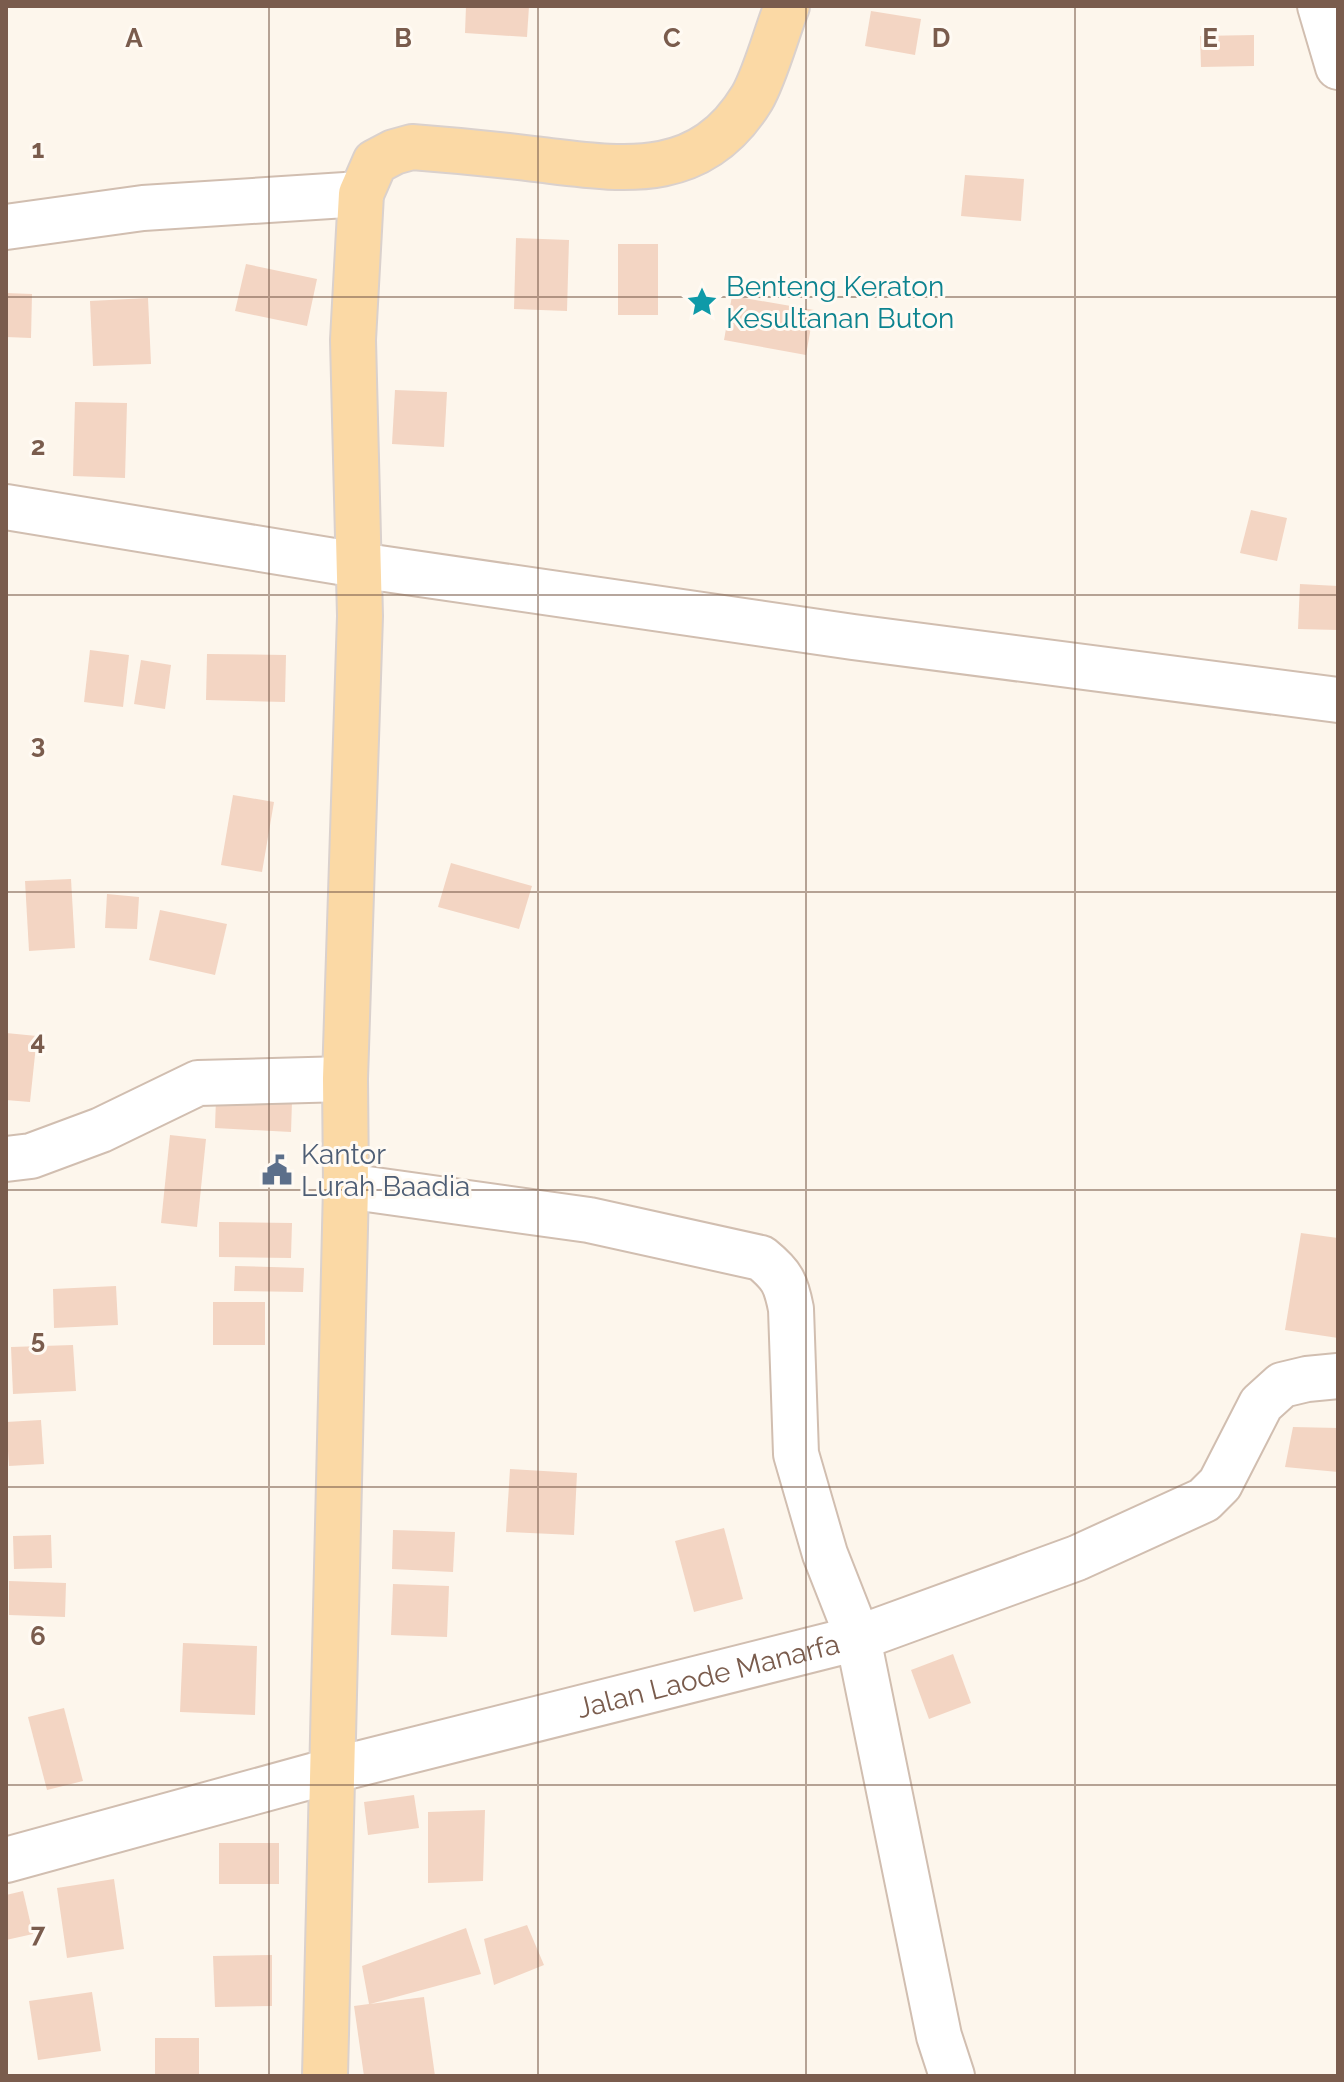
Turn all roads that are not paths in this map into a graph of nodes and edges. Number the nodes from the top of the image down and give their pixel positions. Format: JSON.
{"nodes":[{"id":1,"x":787,"y":6,"type":"edge"},
{"id":2,"x":1320,"y":6,"type":"edge"},
{"id":3,"x":1338,"y":67,"type":"edge"},
{"id":4,"x":361,"y":194,"type":"junction"},
{"id":5,"x":6,"y":227,"type":"edge"},
{"id":6,"x":6,"y":507,"type":"edge"},
{"id":7,"x":358,"y":565,"type":"junction"},
{"id":8,"x":1338,"y":700,"type":"edge"},
{"id":9,"x":345,"y":1079,"type":"junction"},
{"id":10,"x":6,"y":1159,"type":"edge"},
{"id":11,"x":346,"y":1186,"type":"junction"},
{"id":12,"x":1338,"y":1376,"type":"edge"},
{"id":13,"x":858,"y":1638,"type":"junction"},
{"id":14,"x":334,"y":1770,"type":"junction"},
{"id":15,"x":6,"y":1860,"type":"edge"},
{"id":16,"x":325,"y":2076,"type":"edge"},
{"id":17,"x":952,"y":2076,"type":"edge"}],
"edges":[{"from":1,"to":4,"type":"main road"},
{"from":2,"to":3,"type":"street"},
{"from":4,"to":5,"type":"street"},
{"from":4,"to":7,"type":"main road"},
{"from":6,"to":7,"type":"street"},
{"from":7,"to":8,"type":"street"},
{"from":7,"to":9,"type":"main road"},
{"from":9,"to":10,"type":"street"},
{"from":9,"to":11,"type":"main road"},
{"from":11,"to":13,"type":"street"},
{"from":11,"to":14,"type":"main road"},
{"from":12,"to":13,"type":"street","name":"Jalan Laode Manarfa"},
{"from":13,"to":14,"type":"street","name":"Jalan Laode Manarfa"},
{"from":13,"to":17,"type":"street"},
{"from":14,"to":15,"type":"street","name":"Jalan Laode Manarfa"},
{"from":14,"to":16,"type":"main road"}]}
